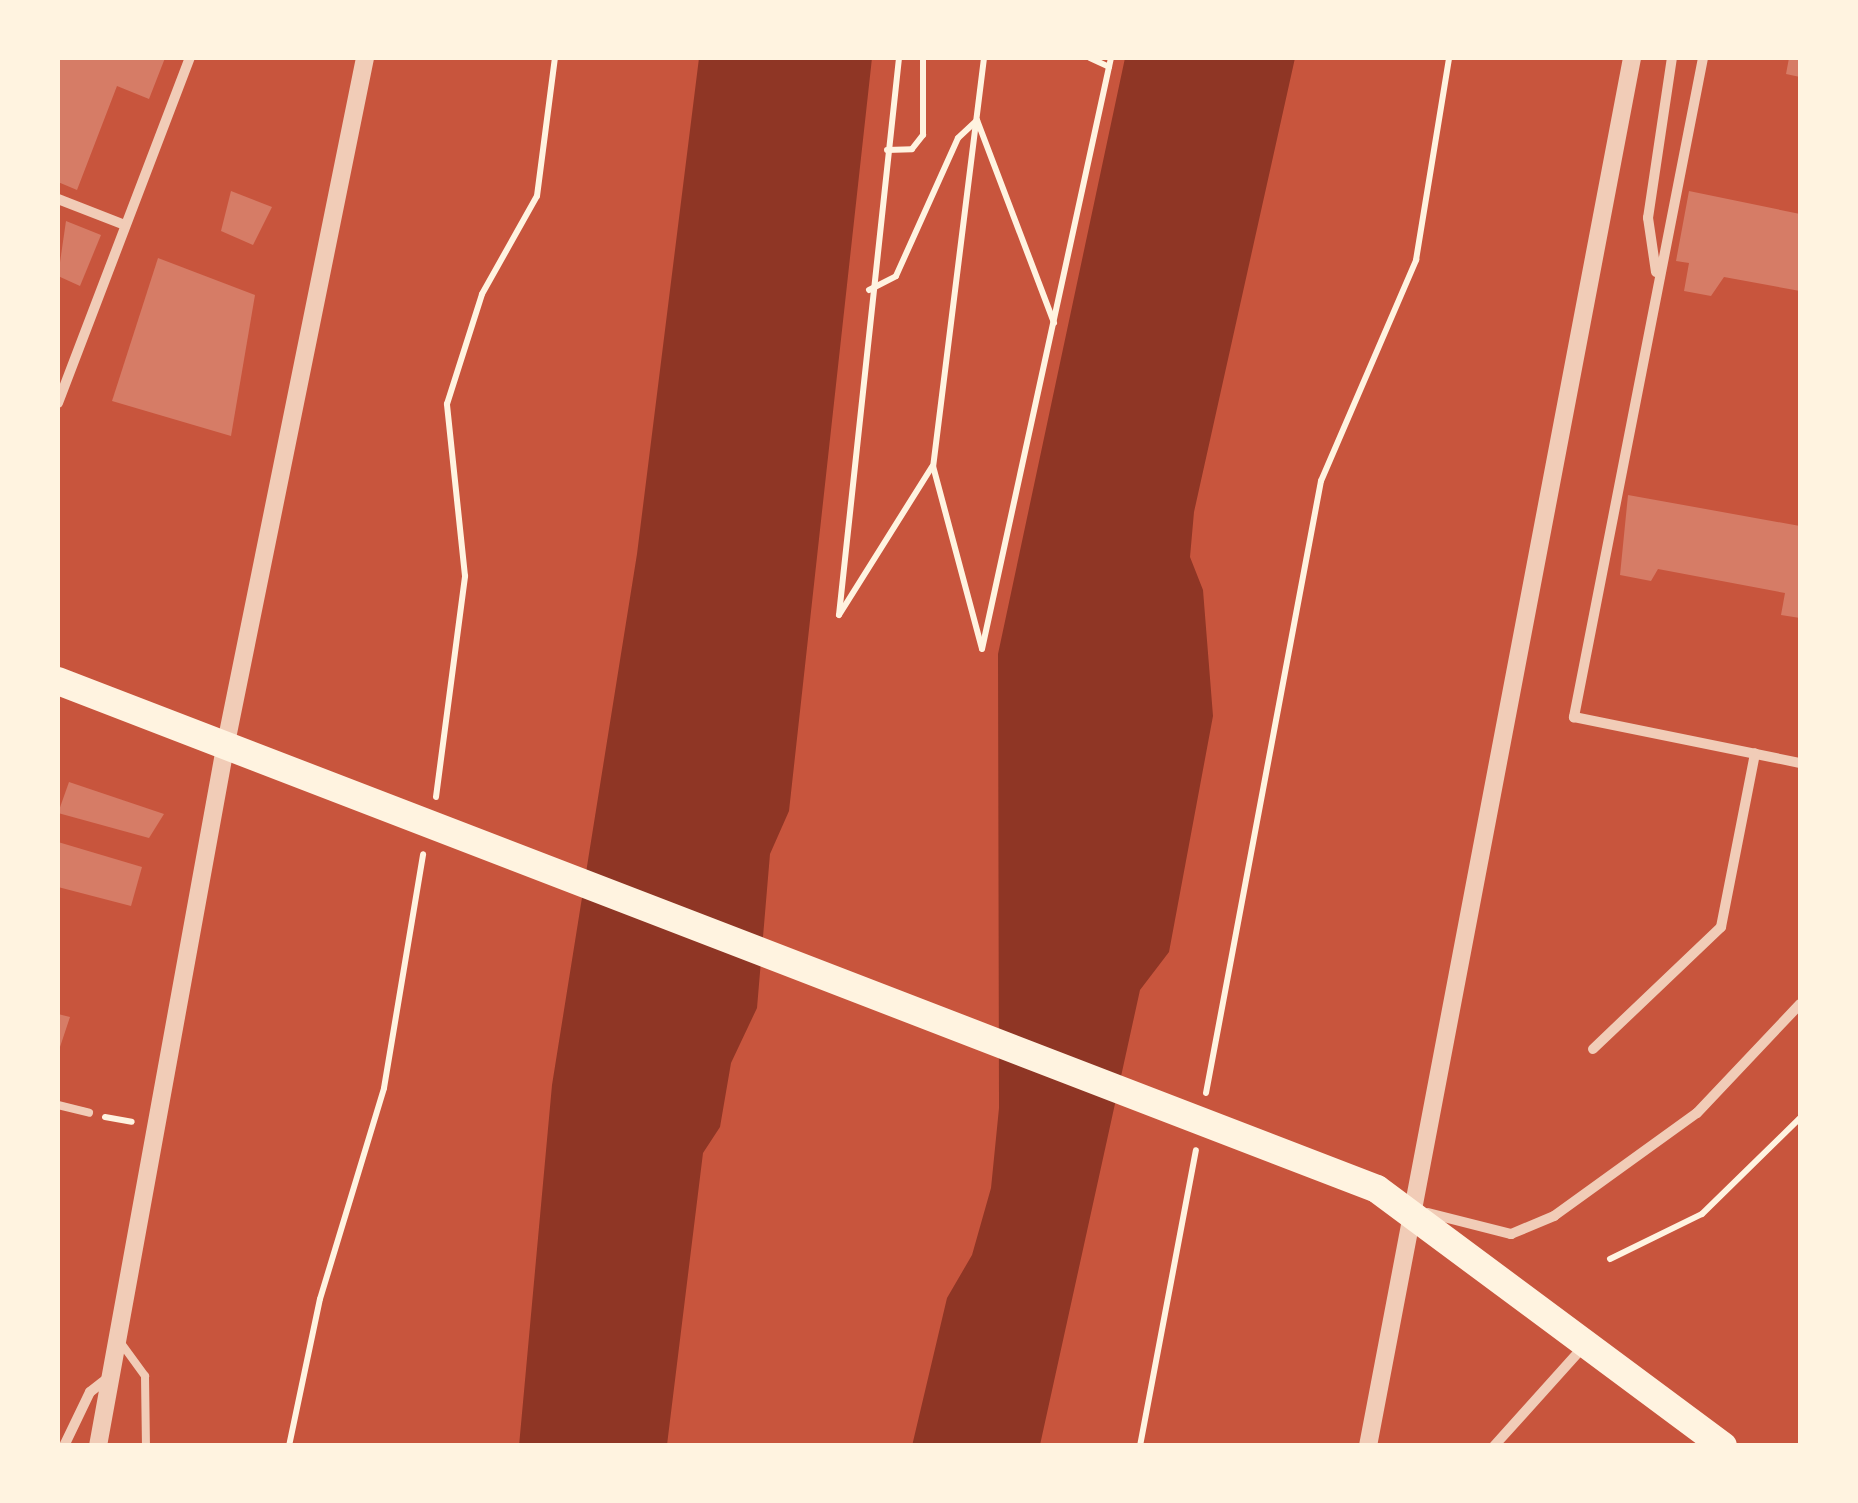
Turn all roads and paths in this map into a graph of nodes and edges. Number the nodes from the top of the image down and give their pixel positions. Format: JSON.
{"nodes":[{"id":1,"x":190,"y":58,"type":"edge"},
{"id":2,"x":365,"y":58,"type":"edge"},
{"id":3,"x":555,"y":58,"type":"edge"},
{"id":4,"x":899,"y":58,"type":"edge"},
{"id":5,"x":923,"y":58,"type":"edge"},
{"id":6,"x":984,"y":58,"type":"edge"},
{"id":7,"x":1090,"y":58,"type":"edge"},
{"id":8,"x":1111,"y":58,"type":"edge"},
{"id":9,"x":1449,"y":58,"type":"edge"},
{"id":10,"x":1632,"y":58,"type":"edge"},
{"id":11,"x":1672,"y":58,"type":"edge"},
{"id":12,"x":1703,"y":58,"type":"edge"},
{"id":13,"x":1108,"y":67,"type":"junction"},
{"id":14,"x":977,"y":120,"type":"junction"},
{"id":15,"x":887,"y":150,"type":"junction"},
{"id":16,"x":58,"y":199,"type":"edge"},
{"id":17,"x":125,"y":225,"type":"junction"},
{"id":18,"x":1657,"y":278,"type":"junction"},
{"id":19,"x":868,"y":290,"type":"junction"},
{"id":20,"x":1055,"y":324,"type":"junction"},
{"id":21,"x":58,"y":403,"type":"edge"},
{"id":22,"x":933,"y":466,"type":"junction"},
{"id":23,"x":58,"y":680,"type":"edge"},
{"id":24,"x":225,"y":748,"type":"junction"},
{"id":25,"x":1755,"y":754,"type":"junction"},
{"id":26,"x":1800,"y":763,"type":"edge"},
{"id":27,"x":434,"y":807,"type":"dead end"},
{"id":28,"x":425,"y":844,"type":"dead end"},
{"id":29,"x":1800,"y":1004,"type":"edge"},
{"id":30,"x":1593,"y":1049,"type":"dead end"},
{"id":31,"x":58,"y":1106,"type":"edge"},
{"id":32,"x":89,"y":1114,"type":"joint"},
{"id":33,"x":1202,"y":1116,"type":"dead end"},
{"id":34,"x":1800,"y":1118,"type":"edge"},
{"id":35,"x":155,"y":1126,"type":"junction"},
{"id":36,"x":1198,"y":1135,"type":"dead end"},
{"id":37,"x":1413,"y":1208,"type":"junction"},
{"id":38,"x":1610,"y":1259,"type":"dead end"},
{"id":39,"x":117,"y":1338,"type":"junction"},
{"id":40,"x":1589,"y":1342,"type":"junction"},
{"id":41,"x":110,"y":1376,"type":"junction"},
{"id":42,"x":64,"y":1446,"type":"edge"},
{"id":43,"x":98,"y":1446,"type":"edge"},
{"id":44,"x":146,"y":1446,"type":"edge"},
{"id":45,"x":289,"y":1446,"type":"edge"},
{"id":46,"x":1140,"y":1446,"type":"edge"},
{"id":47,"x":1368,"y":1446,"type":"edge"},
{"id":48,"x":1494,"y":1446,"type":"edge"},
{"id":49,"x":1723,"y":1446,"type":"edge"}],
"edges":[{"from":1,"to":17,"type":"street"},
{"from":2,"to":24,"type":"street"},
{"from":3,"to":27,"type":"path"},
{"from":4,"to":15,"type":"path"},
{"from":5,"to":15,"type":"path"},
{"from":6,"to":14,"type":"path"},
{"from":7,"to":13,"type":"path"},
{"from":8,"to":13,"type":"path"},
{"from":9,"to":33,"type":"path"},
{"from":10,"to":37,"type":"street"},
{"from":11,"to":18,"type":"street"},
{"from":12,"to":18,"type":"street"},
{"from":13,"to":20,"type":"path"},
{"from":14,"to":19,"type":"path"},
{"from":14,"to":20,"type":"path"},
{"from":14,"to":22,"type":"path"},
{"from":15,"to":19,"type":"path"},
{"from":16,"to":17,"type":"street"},
{"from":17,"to":21,"type":"street"},
{"from":18,"to":25,"type":"street"},
{"from":19,"to":22,"type":"path"},
{"from":20,"to":22,"type":"path"},
{"from":23,"to":24,"type":"highway"},
{"from":24,"to":35,"type":"street"},
{"from":24,"to":37,"type":"highway"},
{"from":25,"to":26,"type":"street"},
{"from":25,"to":30,"type":"street"},
{"from":28,"to":45,"type":"path"},
{"from":29,"to":37,"type":"street"},
{"from":31,"to":32,"type":"lane"},
{"from":32,"to":35,"type":"path"},
{"from":34,"to":38,"type":"path"},
{"from":35,"to":39,"type":"street"},
{"from":36,"to":46,"type":"path"},
{"from":37,"to":40,"type":"highway"},
{"from":37,"to":47,"type":"street"},
{"from":39,"to":41,"type":"street"},
{"from":39,"to":44,"type":"lane"},
{"from":40,"to":48,"type":"street"},
{"from":40,"to":49,"type":"highway"},
{"from":41,"to":42,"type":"street"},
{"from":41,"to":43,"type":"street"}]}
